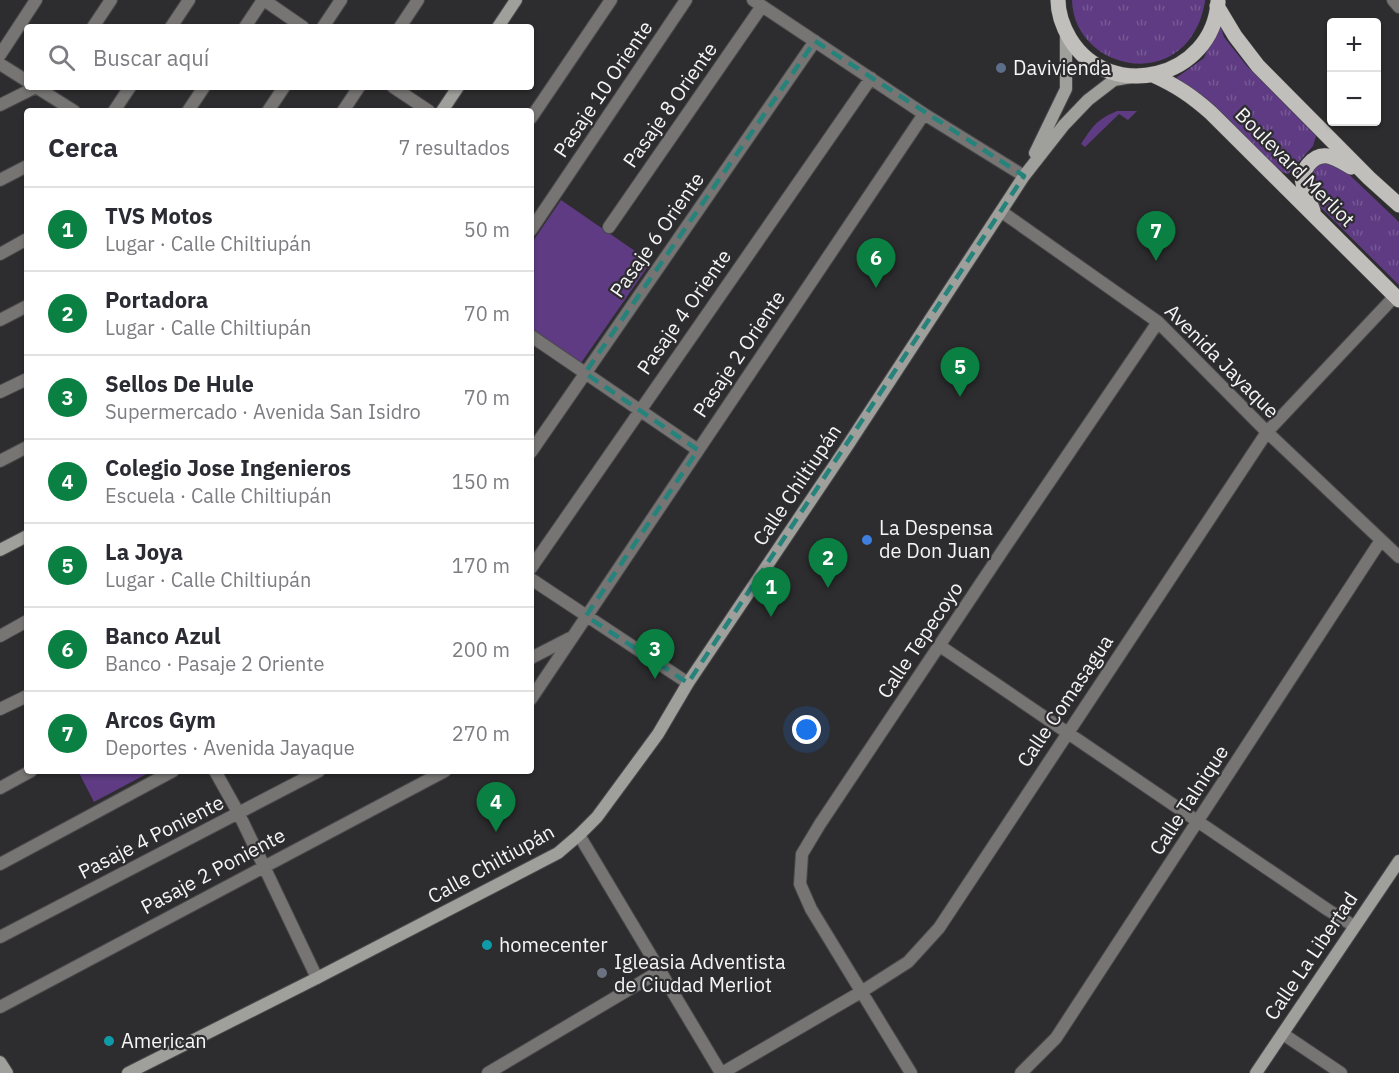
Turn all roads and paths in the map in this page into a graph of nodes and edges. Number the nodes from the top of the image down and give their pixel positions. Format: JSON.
{"nodes":[{"id":1,"x":36,"y":0,"type":"edge"},
{"id":2,"x":111,"y":0,"type":"edge"},
{"id":3,"x":189,"y":0,"type":"edge"},
{"id":4,"x":264,"y":0,"type":"edge"},
{"id":5,"x":341,"y":0,"type":"edge"},
{"id":6,"x":418,"y":0,"type":"edge"},
{"id":7,"x":516,"y":0,"type":"edge"},
{"id":8,"x":611,"y":0,"type":"edge"},
{"id":9,"x":686,"y":0,"type":"edge"},
{"id":10,"x":1393,"y":0,"type":"edge"},
{"id":11,"x":1057,"y":1,"type":"edge"},
{"id":12,"x":758,"y":3,"type":"edge"},
{"id":13,"x":1218,"y":3,"type":"edge"},
{"id":14,"x":1399,"y":7,"type":"edge"},
{"id":15,"x":95,"y":24,"type":"edge"},
{"id":16,"x":173,"y":24,"type":"edge"},
{"id":17,"x":247,"y":24,"type":"edge"},
{"id":18,"x":299,"y":24,"type":"edge"},
{"id":19,"x":325,"y":24,"type":"edge"},
{"id":20,"x":402,"y":24,"type":"edge"},
{"id":21,"x":500,"y":24,"type":"edge"},
{"id":22,"x":1066,"y":32,"type":"junction"},
{"id":23,"x":815,"y":41,"type":"junction"},
{"id":24,"x":0,"y":55,"type":"edge"},
{"id":25,"x":0,"y":64,"type":"edge"},
{"id":26,"x":1153,"y":75,"type":"junction"},
{"id":27,"x":1136,"y":77,"type":"junction"},
{"id":28,"x":871,"y":78,"type":"junction"},
{"id":29,"x":24,"y":79,"type":"edge"},
{"id":30,"x":30,"y":90,"type":"edge"},
{"id":31,"x":128,"y":90,"type":"edge"},
{"id":32,"x":202,"y":90,"type":"edge"},
{"id":33,"x":282,"y":90,"type":"edge"},
{"id":34,"x":357,"y":90,"type":"edge"},
{"id":35,"x":398,"y":90,"type":"edge"},
{"id":36,"x":456,"y":90,"type":"edge"},
{"id":37,"x":50,"y":91,"type":"edge"},
{"id":38,"x":0,"y":105,"type":"edge"},
{"id":39,"x":70,"y":108,"type":"edge"},
{"id":40,"x":116,"y":108,"type":"edge"},
{"id":41,"x":190,"y":108,"type":"edge"},
{"id":42,"x":270,"y":108,"type":"edge"},
{"id":43,"x":345,"y":108,"type":"edge"},
{"id":44,"x":424,"y":108,"type":"edge"},
{"id":45,"x":444,"y":108,"type":"edge"},
{"id":46,"x":534,"y":114,"type":"edge"},
{"id":47,"x":924,"y":114,"type":"junction"},
{"id":48,"x":24,"y":168,"type":"edge"},
{"id":49,"x":1024,"y":176,"type":"junction"},
{"id":50,"x":1369,"y":178,"type":"junction"},
{"id":51,"x":0,"y":180,"type":"edge"},
{"id":52,"x":1399,"y":205,"type":"edge"},
{"id":53,"x":1002,"y":212,"type":"junction"},
{"id":54,"x":1314,"y":215,"type":"junction"},
{"id":55,"x":534,"y":226,"type":"edge"},
{"id":56,"x":609,"y":227,"type":"dead end"},
{"id":57,"x":24,"y":241,"type":"edge"},
{"id":58,"x":0,"y":254,"type":"edge"},
{"id":59,"x":1397,"y":298,"type":"edge"},
{"id":60,"x":24,"y":308,"type":"edge"},
{"id":61,"x":0,"y":320,"type":"edge"},
{"id":62,"x":1158,"y":322,"type":"junction"},
{"id":63,"x":534,"y":339,"type":"edge"},
{"id":64,"x":585,"y":373,"type":"junction"},
{"id":65,"x":24,"y":380,"type":"edge"},
{"id":66,"x":0,"y":392,"type":"edge"},
{"id":67,"x":639,"y":410,"type":"junction"},
{"id":68,"x":1267,"y":432,"type":"junction"},
{"id":69,"x":534,"y":448,"type":"edge"},
{"id":70,"x":24,"y":449,"type":"edge"},
{"id":71,"x":698,"y":450,"type":"junction"},
{"id":72,"x":0,"y":461,"type":"edge"},
{"id":73,"x":24,"y":538,"type":"edge"},
{"id":74,"x":1381,"y":540,"type":"junction"},
{"id":75,"x":0,"y":550,"type":"edge"},
{"id":76,"x":1399,"y":557,"type":"edge"},
{"id":77,"x":534,"y":564,"type":"edge"},
{"id":78,"x":534,"y":581,"type":"edge"},
{"id":79,"x":586,"y":616,"type":"junction"},
{"id":80,"x":24,"y":623,"type":"edge"},
{"id":81,"x":0,"y":636,"type":"edge"},
{"id":82,"x":573,"y":636,"type":"junction"},
{"id":83,"x":940,"y":646,"type":"junction"},
{"id":84,"x":534,"y":656,"type":"edge"},
{"id":85,"x":688,"y":683,"type":"junction"},
{"id":86,"x":534,"y":694,"type":"edge"},
{"id":87,"x":24,"y":697,"type":"edge"},
{"id":88,"x":0,"y":709,"type":"edge"},
{"id":89,"x":1068,"y":733,"type":"junction"},
{"id":90,"x":26,"y":774,"type":"edge"},
{"id":91,"x":167,"y":774,"type":"edge"},
{"id":92,"x":217,"y":774,"type":"edge"},
{"id":93,"x":313,"y":774,"type":"edge"},
{"id":94,"x":439,"y":774,"type":"edge"},
{"id":95,"x":0,"y":788,"type":"edge"},
{"id":96,"x":238,"y":814,"type":"junction"},
{"id":97,"x":1198,"y":822,"type":"junction"},
{"id":98,"x":579,"y":836,"type":"junction"},
{"id":99,"x":1399,"y":861,"type":"edge"},
{"id":100,"x":0,"y":864,"type":"edge"},
{"id":101,"x":264,"y":866,"type":"junction"},
{"id":102,"x":1354,"y":926,"type":"junction"},
{"id":103,"x":0,"y":936,"type":"edge"},
{"id":104,"x":660,"y":970,"type":"junction"},
{"id":105,"x":317,"y":978,"type":"junction"},
{"id":106,"x":861,"y":992,"type":"junction"},
{"id":107,"x":0,"y":1007,"type":"edge"},
{"id":108,"x":1283,"y":1034,"type":"junction"},
{"id":109,"x":0,"y":1062,"type":"edge"},
{"id":110,"x":7,"y":1073,"type":"edge"},
{"id":111,"x":128,"y":1073,"type":"edge"},
{"id":112,"x":488,"y":1073,"type":"edge"},
{"id":113,"x":721,"y":1073,"type":"edge"},
{"id":114,"x":911,"y":1073,"type":"edge"},
{"id":115,"x":1021,"y":1073,"type":"edge"},
{"id":116,"x":1256,"y":1073,"type":"edge"},
{"id":117,"x":1341,"y":1073,"type":"edge"}],
"edges":[{"from":1,"to":24,"type":"street"},
{"from":2,"to":15,"type":"street"},
{"from":3,"to":16,"type":"street"},
{"from":4,"to":17,"type":"street"},
{"from":4,"to":18,"type":"street"},
{"from":5,"to":19,"type":"street"},
{"from":6,"to":20,"type":"street"},
{"from":7,"to":21,"type":"main road"},
{"from":8,"to":46,"type":"street"},
{"from":9,"to":55,"type":"street","name":"Pasaje 10 Oriente"},
{"from":10,"to":14,"type":"street"},
{"from":11,"to":22,"type":"main road"},
{"from":12,"to":23,"type":"street"},
{"from":12,"to":56,"type":"street","name":"Pasaje 8 Oriente"},
{"from":13,"to":26,"type":"main road"},
{"from":13,"to":50,"type":"main road"},
{"from":22,"to":27,"type":"main road"},
{"from":22,"to":49,"type":"main road","name":"Calle Chiltiupán"},
{"from":23,"to":28,"type":"street"},
{"from":23,"to":64,"type":"street","name":"Pasaje 6 Oriente"},
{"from":25,"to":29,"type":"street"},
{"from":26,"to":27,"type":"main road"},
{"from":26,"to":54,"type":"main road","name":"Boulevard Merliot"},
{"from":27,"to":49,"type":"main road","name":"Calle Chiltiupán"},
{"from":28,"to":47,"type":"street"},
{"from":28,"to":67,"type":"street","name":"Pasaje 4 Oriente"},
{"from":30,"to":38,"type":"street"},
{"from":31,"to":40,"type":"street"},
{"from":32,"to":41,"type":"street"},
{"from":33,"to":42,"type":"street"},
{"from":34,"to":43,"type":"street"},
{"from":35,"to":44,"type":"street"},
{"from":36,"to":45,"type":"main road"},
{"from":37,"to":39,"type":"street"},
{"from":47,"to":49,"type":"street"},
{"from":47,"to":71,"type":"street","name":"Pasaje 2 Oriente"},
{"from":48,"to":51,"type":"street"},
{"from":49,"to":53,"type":"main road","name":"Calle Chiltiupán"},
{"from":50,"to":52,"type":"main road"},
{"from":50,"to":54,"type":"main road"},
{"from":53,"to":62,"type":"street","name":"Avenida Jayaque"},
{"from":53,"to":85,"type":"main road","name":"Calle Chiltiupán"},
{"from":54,"to":59,"type":"main road","name":"Boulevard Merliot"},
{"from":57,"to":58,"type":"street"},
{"from":59,"to":68,"type":"street","name":"Calle Comasagua"},
{"from":60,"to":61,"type":"street"},
{"from":62,"to":68,"type":"street","name":"Avenida Jayaque"},
{"from":62,"to":83,"type":"street","name":"Calle Tepecoyo"},
{"from":63,"to":64,"type":"street"},
{"from":64,"to":67,"type":"street"},
{"from":64,"to":69,"type":"street","name":"Pasaje 6 Oriente"},
{"from":65,"to":66,"type":"street"},
{"from":67,"to":71,"type":"street"},
{"from":67,"to":77,"type":"street","name":"Pasaje 4 Oriente"},
{"from":68,"to":74,"type":"street","name":"Avenida Jayaque"},
{"from":68,"to":89,"type":"street","name":"Calle Comasagua"},
{"from":70,"to":72,"type":"street"},
{"from":71,"to":79,"type":"street","name":"Pasaje 2 Oriente"},
{"from":73,"to":75,"type":"main road"},
{"from":74,"to":76,"type":"street","name":"Avenida Jayaque"},
{"from":74,"to":97,"type":"street","name":"Calle Talnique"},
{"from":78,"to":79,"type":"street"},
{"from":79,"to":82,"type":"street"},
{"from":79,"to":85,"type":"street"},
{"from":80,"to":81,"type":"street"},
{"from":82,"to":84,"type":"street"},
{"from":82,"to":86,"type":"street"},
{"from":83,"to":89,"type":"street"},
{"from":83,"to":106,"type":"street","name":"Calle Tepecoyo"},
{"from":85,"to":98,"type":"main road","name":"Calle Chiltiupán"},
{"from":87,"to":88,"type":"street"},
{"from":89,"to":97,"type":"street"},
{"from":89,"to":106,"type":"street","name":"Calle Comasagua"},
{"from":90,"to":95,"type":"street"},
{"from":91,"to":100,"type":"street"},
{"from":92,"to":96,"type":"street"},
{"from":93,"to":96,"type":"street","name":"Pasaje 4 Poniente"},
{"from":94,"to":101,"type":"street","name":"Pasaje 2 Poniente"},
{"from":96,"to":101,"type":"street"},
{"from":96,"to":103,"type":"street","name":"Pasaje 4 Poniente"},
{"from":97,"to":102,"type":"street"},
{"from":97,"to":115,"type":"street","name":"Calle Talnique"},
{"from":98,"to":104,"type":"street"},
{"from":98,"to":105,"type":"main road","name":"Calle Chiltiupán"},
{"from":99,"to":102,"type":"main road","name":"Calle La Libertad"},
{"from":101,"to":105,"type":"street"},
{"from":101,"to":107,"type":"street","name":"Pasaje 2 Poniente"},
{"from":102,"to":108,"type":"main road","name":"Calle La Libertad"},
{"from":104,"to":112,"type":"street"},
{"from":104,"to":113,"type":"street"},
{"from":105,"to":111,"type":"main road","name":"Calle Chiltiupán"},
{"from":106,"to":113,"type":"street","name":"Calle Comasagua"},
{"from":106,"to":114,"type":"street","name":"Calle Tepecoyo"},
{"from":108,"to":116,"type":"main road","name":"Calle La Libertad"},
{"from":108,"to":117,"type":"street"},
{"from":109,"to":110,"type":"main road"}]}
